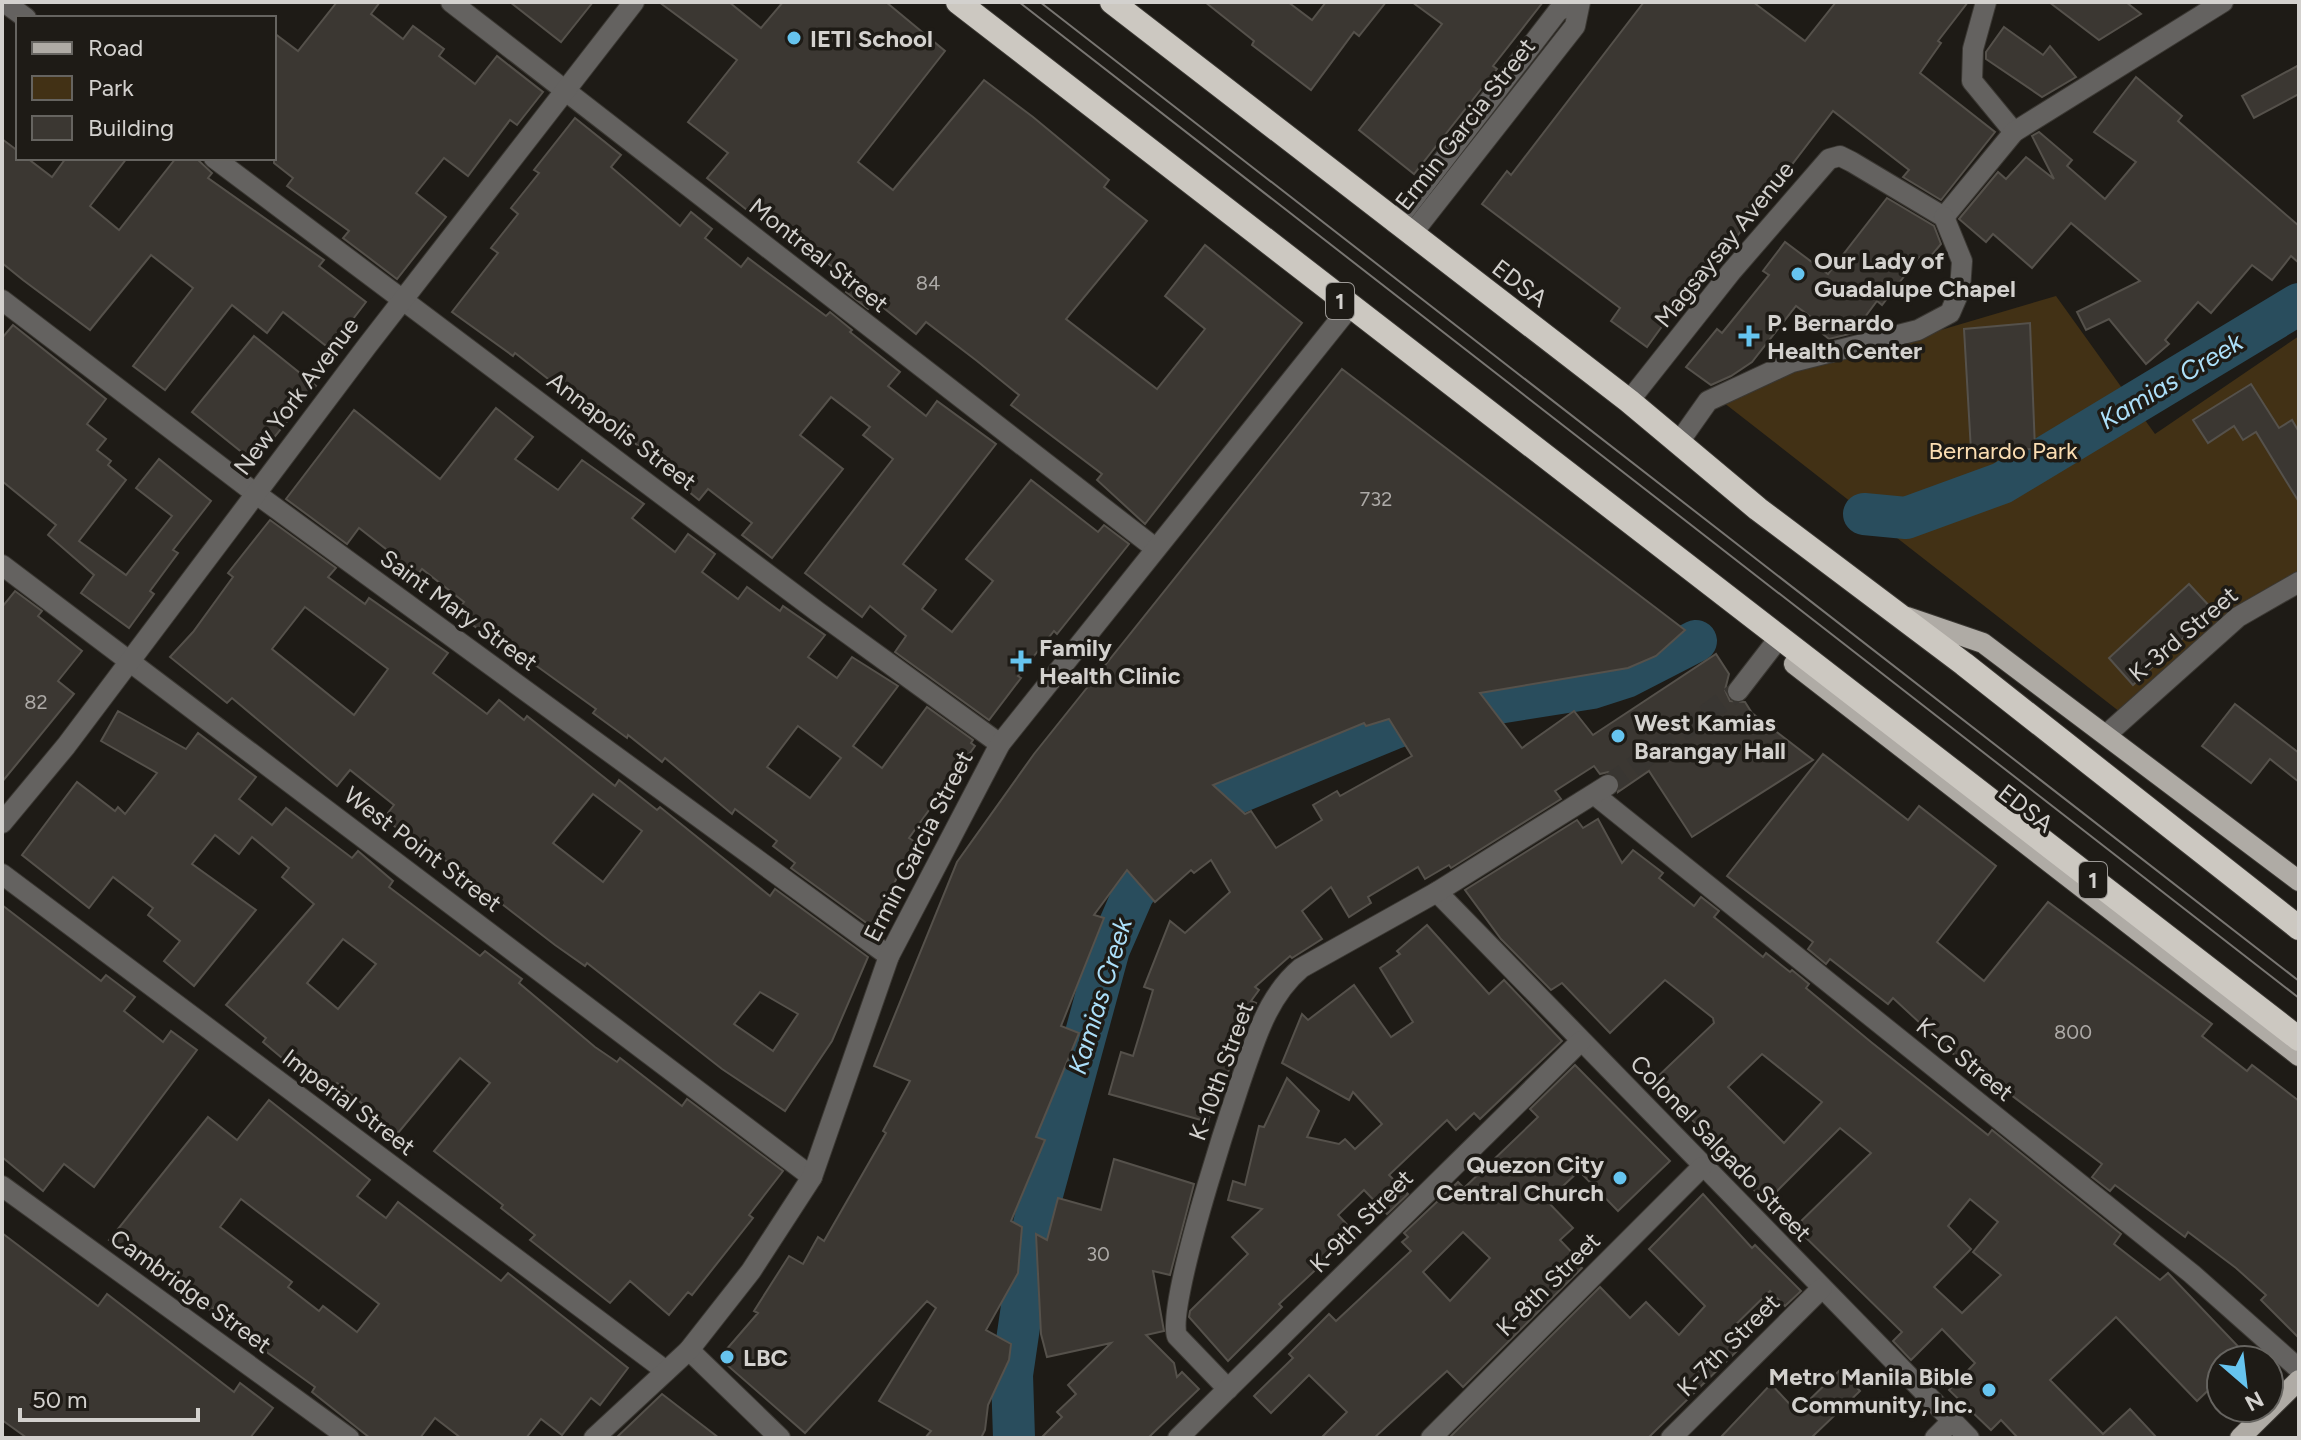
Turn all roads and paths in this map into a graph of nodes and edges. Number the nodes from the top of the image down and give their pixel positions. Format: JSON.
{"nodes":[{"id":1,"x":4,"y":2,"type":"edge"},
{"id":2,"x":451,"y":2,"type":"edge"},
{"id":3,"x":634,"y":2,"type":"edge"},
{"id":4,"x":958,"y":2,"type":"edge"},
{"id":5,"x":1112,"y":2,"type":"edge"},
{"id":6,"x":1578,"y":2,"type":"edge"},
{"id":7,"x":1986,"y":2,"type":"edge"},
{"id":8,"x":2223,"y":2,"type":"edge"},
{"id":9,"x":23,"y":16,"type":"edge"},
{"id":10,"x":564,"y":90,"type":"junction"},
{"id":11,"x":2014,"y":132,"type":"junction"},
{"id":12,"x":217,"y":160,"type":"edge"},
{"id":13,"x":1944,"y":217,"type":"junction"},
{"id":14,"x":1403,"y":229,"type":"junction"},
{"id":15,"x":404,"y":299,"type":"junction"},
{"id":16,"x":2,"y":300,"type":"edge"},
{"id":17,"x":1349,"y":308,"type":"junction"},
{"id":18,"x":1629,"y":401,"type":"junction"},
{"id":19,"x":1679,"y":442,"type":"junction"},
{"id":20,"x":255,"y":493,"type":"junction"},
{"id":21,"x":1155,"y":548,"type":"junction"},
{"id":22,"x":2,"y":565,"type":"edge"},
{"id":23,"x":2299,"y":582,"type":"edge"},
{"id":24,"x":1725,"y":598,"type":"junction"},
{"id":25,"x":1892,"y":612,"type":"junction"},
{"id":26,"x":1772,"y":647,"type":"junction"},
{"id":27,"x":129,"y":661,"type":"junction"},
{"id":28,"x":1738,"y":691,"type":"tunnel mouth"},
{"id":29,"x":2107,"y":734,"type":"junction"},
{"id":30,"x":1000,"y":744,"type":"junction"},
{"id":31,"x":1601,"y":790,"type":"joint"},
{"id":32,"x":2,"y":823,"type":"edge"},
{"id":33,"x":2,"y":874,"type":"edge"},
{"id":34,"x":2299,"y":881,"type":"edge"},
{"id":35,"x":1437,"y":892,"type":"junction"},
{"id":36,"x":2299,"y":928,"type":"edge"},
{"id":37,"x":889,"y":956,"type":"junction"},
{"id":38,"x":2299,"y":1039,"type":"edge"},
{"id":39,"x":1581,"y":1041,"type":"junction"},
{"id":40,"x":2299,"y":1056,"type":"edge"},
{"id":41,"x":1702,"y":1167,"type":"junction"},
{"id":42,"x":812,"y":1177,"type":"junction"},
{"id":43,"x":2,"y":1186,"type":"edge"},
{"id":44,"x":1822,"y":1288,"type":"junction"},
{"id":45,"x":689,"y":1350,"type":"junction"},
{"id":46,"x":2299,"y":1369,"type":"edge"},
{"id":47,"x":666,"y":1371,"type":"junction"},
{"id":48,"x":2299,"y":1380,"type":"edge"},
{"id":49,"x":1228,"y":1389,"type":"junction"},
{"id":50,"x":1952,"y":1421,"type":"junction"},
{"id":51,"x":349,"y":1438,"type":"edge"},
{"id":52,"x":594,"y":1438,"type":"edge"},
{"id":53,"x":780,"y":1438,"type":"edge"},
{"id":54,"x":1178,"y":1438,"type":"edge"},
{"id":55,"x":1431,"y":1438,"type":"edge"},
{"id":56,"x":1671,"y":1438,"type":"edge"},
{"id":57,"x":1935,"y":1438,"type":"edge"},
{"id":58,"x":1969,"y":1438,"type":"edge"},
{"id":59,"x":2240,"y":1438,"type":"edge"}],
"edges":[{"from":1,"to":9,"type":"street"},
{"from":2,"to":10,"type":"street","name":"Montreal Street"},
{"from":3,"to":10,"type":"street","name":"New York Avenue"},
{"from":4,"to":17,"type":"highway","name":"EDSA","number":"1"},
{"from":5,"to":14,"type":"highway","name":"EDSA"},
{"from":6,"to":14,"type":"street","name":"Ermin Garcia Street"},
{"from":7,"to":11,"type":"street"},
{"from":8,"to":11,"type":"street"},
{"from":10,"to":15,"type":"street","name":"New York Avenue"},
{"from":10,"to":21,"type":"street","name":"Montreal Street"},
{"from":11,"to":13,"type":"street"},
{"from":12,"to":15,"type":"street","name":"Annapolis Street"},
{"from":13,"to":18,"type":"street","name":"Magsaysay Avenue"},
{"from":13,"to":19,"type":"street"},
{"from":14,"to":18,"type":"highway","name":"EDSA"},
{"from":15,"to":20,"type":"street","name":"New York Avenue"},
{"from":15,"to":30,"type":"street","name":"Annapolis Street"},
{"from":16,"to":20,"type":"street","name":"Saint Mary Street"},
{"from":17,"to":21,"type":"street","name":"Ermin Garcia Street"},
{"from":17,"to":24,"type":"highway","name":"EDSA","number":"1"},
{"from":18,"to":19,"type":"highway","name":"EDSA"},
{"from":19,"to":25,"type":"highway","name":"EDSA"},
{"from":20,"to":27,"type":"street","name":"New York Avenue"},
{"from":20,"to":37,"type":"street","name":"Saint Mary Street"},
{"from":21,"to":30,"type":"street","name":"Ermin Garcia Street"},
{"from":22,"to":27,"type":"street","name":"West Point Street"},
{"from":23,"to":29,"type":"street","name":"K-3rd Street"},
{"from":24,"to":26,"type":"main road","name":"EDSA"},
{"from":24,"to":38,"type":"highway","name":"EDSA","number":"1"},
{"from":25,"to":29,"type":"main road","name":"EDSA"},
{"from":25,"to":36,"type":"highway","name":"EDSA"},
{"from":26,"to":28,"type":"street"},
{"from":26,"to":40,"type":"main road","name":"EDSA"},
{"from":27,"to":32,"type":"street","name":"New York Avenue"},
{"from":27,"to":42,"type":"street","name":"West Point Street"},
{"from":29,"to":34,"type":"main road","name":"EDSA"},
{"from":30,"to":37,"type":"street","name":"Ermin Garcia Street"},
{"from":31,"to":35,"type":"street","name":"K-10th Street"},
{"from":31,"to":46,"type":"street","name":"K-G Street"},
{"from":33,"to":47,"type":"street","name":"Imperial Street"},
{"from":35,"to":39,"type":"street","name":"Colonel Salgado Street"},
{"from":35,"to":49,"type":"street","name":"K-10th Street"},
{"from":37,"to":42,"type":"street","name":"Ermin Garcia Street"},
{"from":39,"to":41,"type":"street","name":"Colonel Salgado Street"},
{"from":39,"to":49,"type":"street","name":"K-9th Street"},
{"from":41,"to":44,"type":"street","name":"Colonel Salgado Street"},
{"from":41,"to":55,"type":"street","name":"K-8th Street"},
{"from":42,"to":45,"type":"street","name":"Ermin Garcia Street"},
{"from":43,"to":51,"type":"street","name":"Cambridge Street"},
{"from":44,"to":50,"type":"street","name":"Colonel Salgado Street"},
{"from":44,"to":56,"type":"street","name":"K-7th Street"},
{"from":45,"to":47,"type":"street","name":"Ermin Garcia Street"},
{"from":45,"to":53,"type":"street"},
{"from":47,"to":52,"type":"street","name":"Ermin Garcia Street"},
{"from":48,"to":59,"type":"main road"},
{"from":49,"to":54,"type":"street","name":"K-9th Street"},
{"from":50,"to":57,"type":"street"},
{"from":50,"to":58,"type":"street","name":"Colonel Salgado Street"}]}
